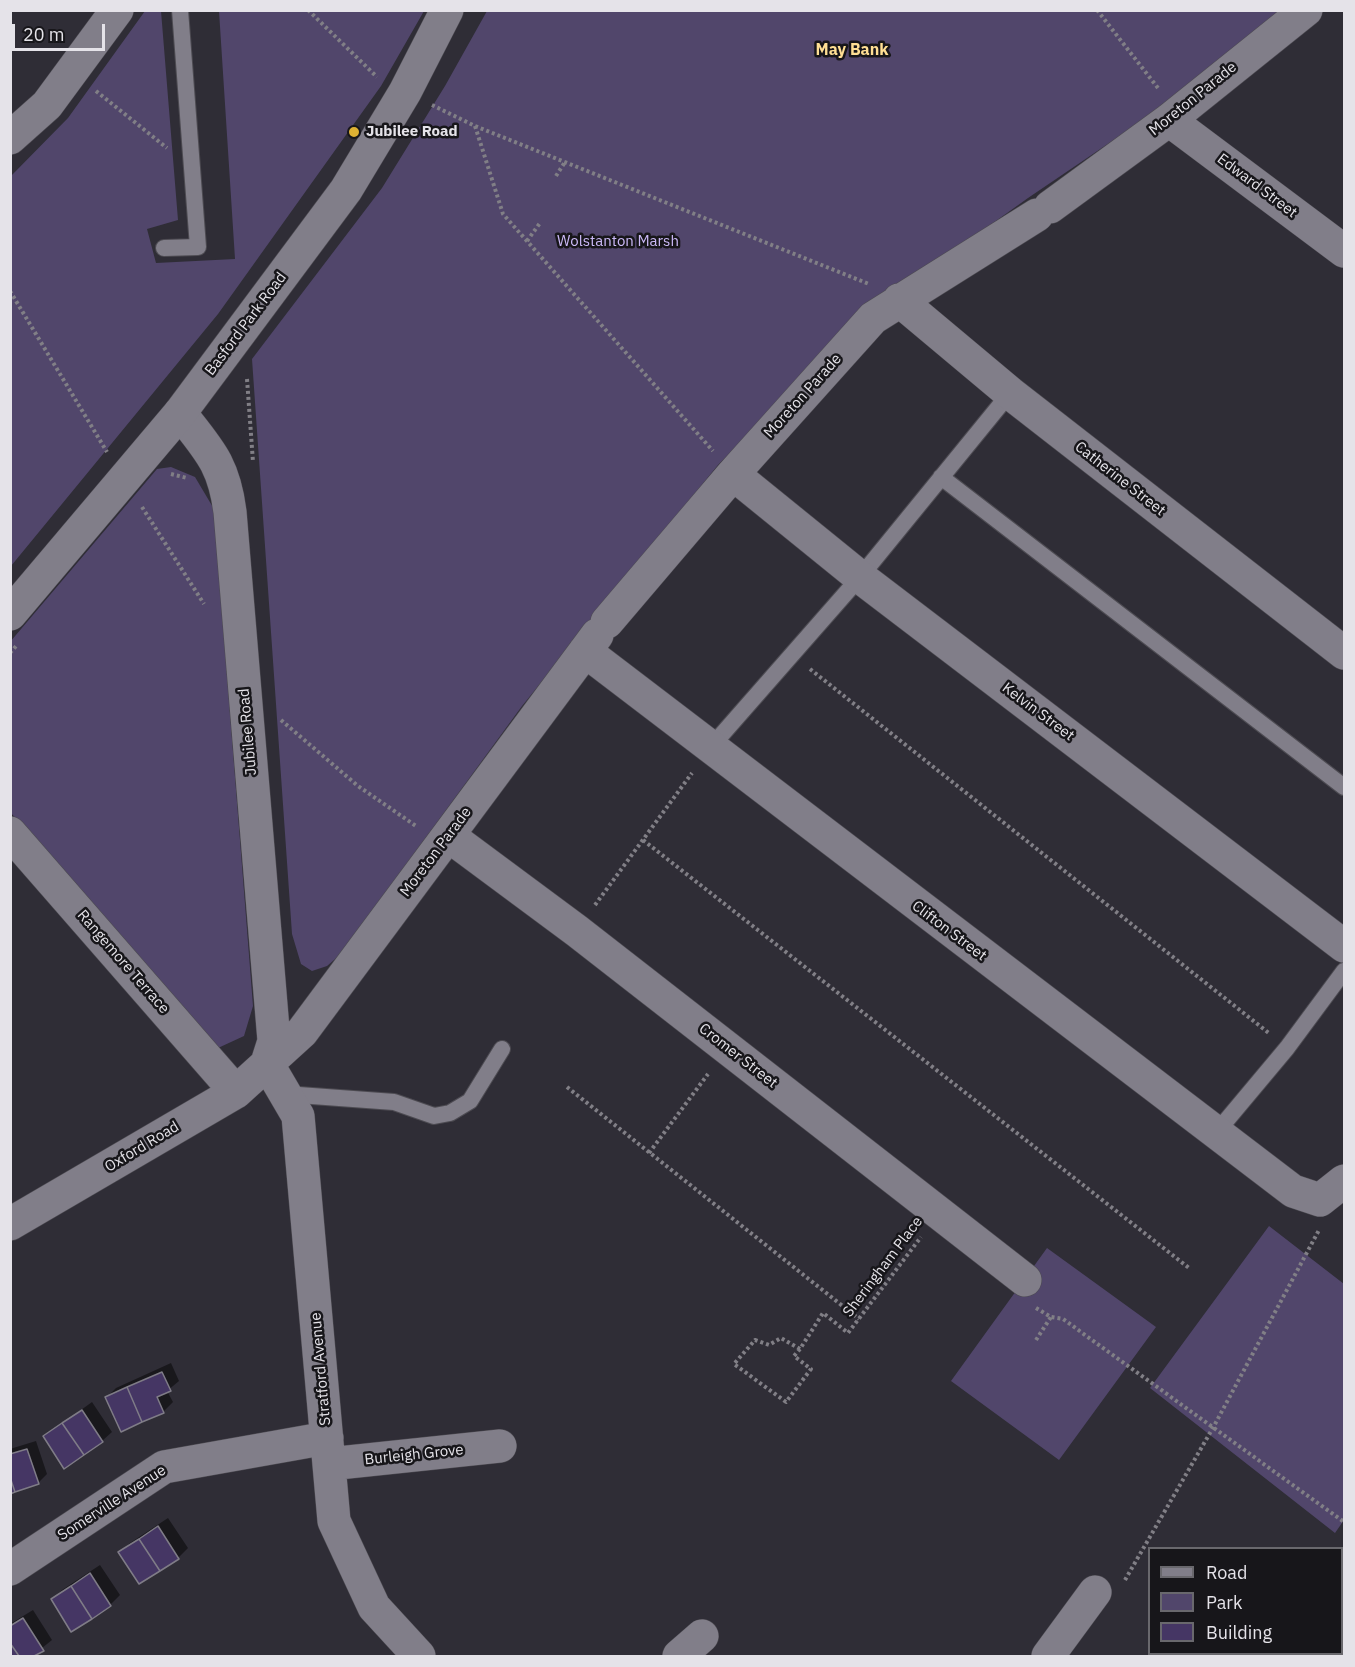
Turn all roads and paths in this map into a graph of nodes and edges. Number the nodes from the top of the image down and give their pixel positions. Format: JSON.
{"nodes":[{"id":1,"x":117,"y":10,"type":"edge"},
{"id":2,"x":180,"y":10,"type":"edge"},
{"id":3,"x":308,"y":10,"type":"edge"},
{"id":4,"x":447,"y":10,"type":"edge"},
{"id":5,"x":1097,"y":10,"type":"edge"},
{"id":6,"x":1305,"y":10,"type":"edge"},
{"id":7,"x":72,"y":71,"type":"junction"},
{"id":8,"x":405,"y":92,"type":"junction"},
{"id":9,"x":1173,"y":116,"type":"junction"},
{"id":10,"x":475,"y":126,"type":"junction"},
{"id":11,"x":10,"y":138,"type":"edge"},
{"id":12,"x":565,"y":162,"type":"junction"},
{"id":13,"x":192,"y":168,"type":"junction"},
{"id":14,"x":556,"y":176,"type":"dead end"},
{"id":15,"x":540,"y":224,"type":"dead end"},
{"id":16,"x":527,"y":241,"type":"junction"},
{"id":17,"x":164,"y":248,"type":"dead end"},
{"id":18,"x":1344,"y":251,"type":"edge"},
{"id":19,"x":10,"y":291,"type":"edge"},
{"id":20,"x":899,"y":300,"type":"junction"},
{"id":21,"x":246,"y":371,"type":"dead end"},
{"id":22,"x":1010,"y":393,"type":"junction"},
{"id":23,"x":180,"y":413,"type":"junction"},
{"id":24,"x":253,"y":465,"type":"dead end"},
{"id":25,"x":161,"y":473,"type":"dead end"},
{"id":26,"x":733,"y":474,"type":"junction"},
{"id":27,"x":941,"y":477,"type":"junction"},
{"id":28,"x":124,"y":480,"type":"junction"},
{"id":29,"x":193,"y":484,"type":"dead end"},
{"id":30,"x":860,"y":577,"type":"junction"},
{"id":31,"x":210,"y":613,"type":"dead end"},
{"id":32,"x":14,"y":629,"type":"edge"},
{"id":33,"x":596,"y":636,"type":"junction"},
{"id":34,"x":10,"y":653,"type":"edge"},
{"id":35,"x":1344,"y":653,"type":"edge"},
{"id":36,"x":792,"y":654,"type":"junction"},
{"id":37,"x":277,"y":717,"type":"dead end"},
{"id":38,"x":710,"y":748,"type":"junction"},
{"id":39,"x":1344,"y":787,"type":"edge"},
{"id":40,"x":435,"y":832,"type":"junction"},
{"id":41,"x":10,"y":833,"type":"edge"},
{"id":42,"x":643,"y":840,"type":"junction"},
{"id":43,"x":577,"y":931,"type":"junction"},
{"id":44,"x":1344,"y":946,"type":"edge"},
{"id":45,"x":1344,"y":971,"type":"edge"},
{"id":46,"x":728,"y":1048,"type":"junction"},
{"id":47,"x":1287,"y":1048,"type":"junction"},
{"id":48,"x":502,"y":1049,"type":"dead end"},
{"id":49,"x":267,"y":1063,"type":"junction"},
{"id":50,"x":567,"y":1087,"type":"dead end"},
{"id":51,"x":236,"y":1092,"type":"junction"},
{"id":52,"x":285,"y":1094,"type":"junction"},
{"id":53,"x":1215,"y":1134,"type":"junction"},
{"id":54,"x":649,"y":1153,"type":"junction"},
{"id":55,"x":1329,"y":1201,"type":"edge"},
{"id":56,"x":939,"y":1213,"type":"junction"},
{"id":57,"x":10,"y":1224,"type":"edge"},
{"id":58,"x":1189,"y":1268,"type":"dead end"},
{"id":59,"x":1026,"y":1280,"type":"joint"},
{"id":60,"x":1051,"y":1317,"type":"junction"},
{"id":61,"x":859,"y":1318,"type":"junction"},
{"id":62,"x":1036,"y":1340,"type":"dead end"},
{"id":63,"x":800,"y":1349,"type":"junction"},
{"id":64,"x":1214,"y":1426,"type":"junction"},
{"id":65,"x":500,"y":1446,"type":"dead end"},
{"id":66,"x":328,"y":1451,"type":"junction"},
{"id":67,"x":1344,"y":1522,"type":"edge"},
{"id":68,"x":10,"y":1569,"type":"edge"},
{"id":69,"x":1095,"y":1592,"type":"joint"},
{"id":70,"x":419,"y":1656,"type":"edge"},
{"id":71,"x":1048,"y":1656,"type":"edge"}],
"edges":[{"from":1,"to":7,"type":"street"},
{"from":2,"to":13,"type":"lane"},
{"from":3,"to":8,"type":"path"},
{"from":4,"to":8,"type":"street","name":"Basford Park Road"},
{"from":5,"to":9,"type":"path"},
{"from":6,"to":9,"type":"street","name":"Moreton Parade"},
{"from":7,"to":11,"type":"street"},
{"from":7,"to":13,"type":"path"},
{"from":8,"to":10,"type":"path"},
{"from":8,"to":23,"type":"street","name":"Basford Park Road"},
{"from":9,"to":18,"type":"street","name":"Edward Street"},
{"from":9,"to":20,"type":"street","name":"Moreton Parade"},
{"from":10,"to":12,"type":"path"},
{"from":10,"to":16,"type":"path"},
{"from":12,"to":14,"type":"path"},
{"from":12,"to":20,"type":"path"},
{"from":13,"to":17,"type":"lane"},
{"from":15,"to":16,"type":"path"},
{"from":16,"to":26,"type":"path"},
{"from":19,"to":28,"type":"path"},
{"from":20,"to":22,"type":"street","name":"Catherine Street"},
{"from":20,"to":26,"type":"street","name":"Moreton Parade"},
{"from":21,"to":24,"type":"path"},
{"from":22,"to":27,"type":"lane"},
{"from":22,"to":35,"type":"street","name":"Catherine Street"},
{"from":23,"to":28,"type":"street","name":"Basford Park Road"},
{"from":23,"to":49,"type":"street","name":"Jubilee Road"},
{"from":25,"to":29,"type":"path"},
{"from":26,"to":30,"type":"street","name":"Kelvin Street"},
{"from":26,"to":33,"type":"street","name":"Moreton Parade"},
{"from":27,"to":30,"type":"lane"},
{"from":27,"to":39,"type":"lane"},
{"from":28,"to":31,"type":"path"},
{"from":28,"to":32,"type":"street","name":"Basford Park Road"},
{"from":30,"to":36,"type":"lane"},
{"from":30,"to":44,"type":"street","name":"Kelvin Street"},
{"from":32,"to":34,"type":"path"},
{"from":33,"to":38,"type":"street","name":"Clifton Street"},
{"from":33,"to":40,"type":"street","name":"Moreton Parade"},
{"from":36,"to":38,"type":"lane"},
{"from":36,"to":47,"type":"path"},
{"from":37,"to":40,"type":"path"},
{"from":38,"to":42,"type":"path"},
{"from":38,"to":53,"type":"street","name":"Clifton Street"},
{"from":40,"to":43,"type":"street","name":"Cromer Street"},
{"from":40,"to":49,"type":"street","name":"Moreton Parade"},
{"from":41,"to":51,"type":"street","name":"Rangemore Terrace"},
{"from":42,"to":43,"type":"path"},
{"from":42,"to":58,"type":"path"},
{"from":43,"to":46,"type":"street","name":"Cromer Street"},
{"from":45,"to":47,"type":"lane"},
{"from":46,"to":54,"type":"path"},
{"from":46,"to":56,"type":"street","name":"Cromer Street"},
{"from":47,"to":53,"type":"lane"},
{"from":48,"to":52,"type":"lane"},
{"from":49,"to":51,"type":"street","name":"Oxford Road"},
{"from":49,"to":52,"type":"street","name":"Stratford Avenue"},
{"from":50,"to":54,"type":"path"},
{"from":51,"to":57,"type":"street","name":"Oxford Road"},
{"from":52,"to":66,"type":"street","name":"Stratford Avenue"},
{"from":53,"to":55,"type":"street","name":"Clifton Street"},
{"from":54,"to":61,"type":"path"},
{"from":55,"to":64,"type":"path"},
{"from":56,"to":59,"type":"street","name":"Cromer Street"},
{"from":56,"to":61,"type":"path","name":"Sheringham Place"},
{"from":59,"to":60,"type":"path"},
{"from":60,"to":62,"type":"path"},
{"from":60,"to":64,"type":"path"},
{"from":61,"to":63,"type":"path","name":"Sheringham Place"},
{"from":63,"to":63,"type":"path"},
{"from":64,"to":67,"type":"path"},
{"from":64,"to":69,"type":"path"},
{"from":65,"to":66,"type":"street","name":"Burleigh Grove"},
{"from":66,"to":68,"type":"street","name":"Somerville Avenue"},
{"from":66,"to":70,"type":"street","name":"Stratford Avenue"},
{"from":69,"to":71,"type":"street"}]}
